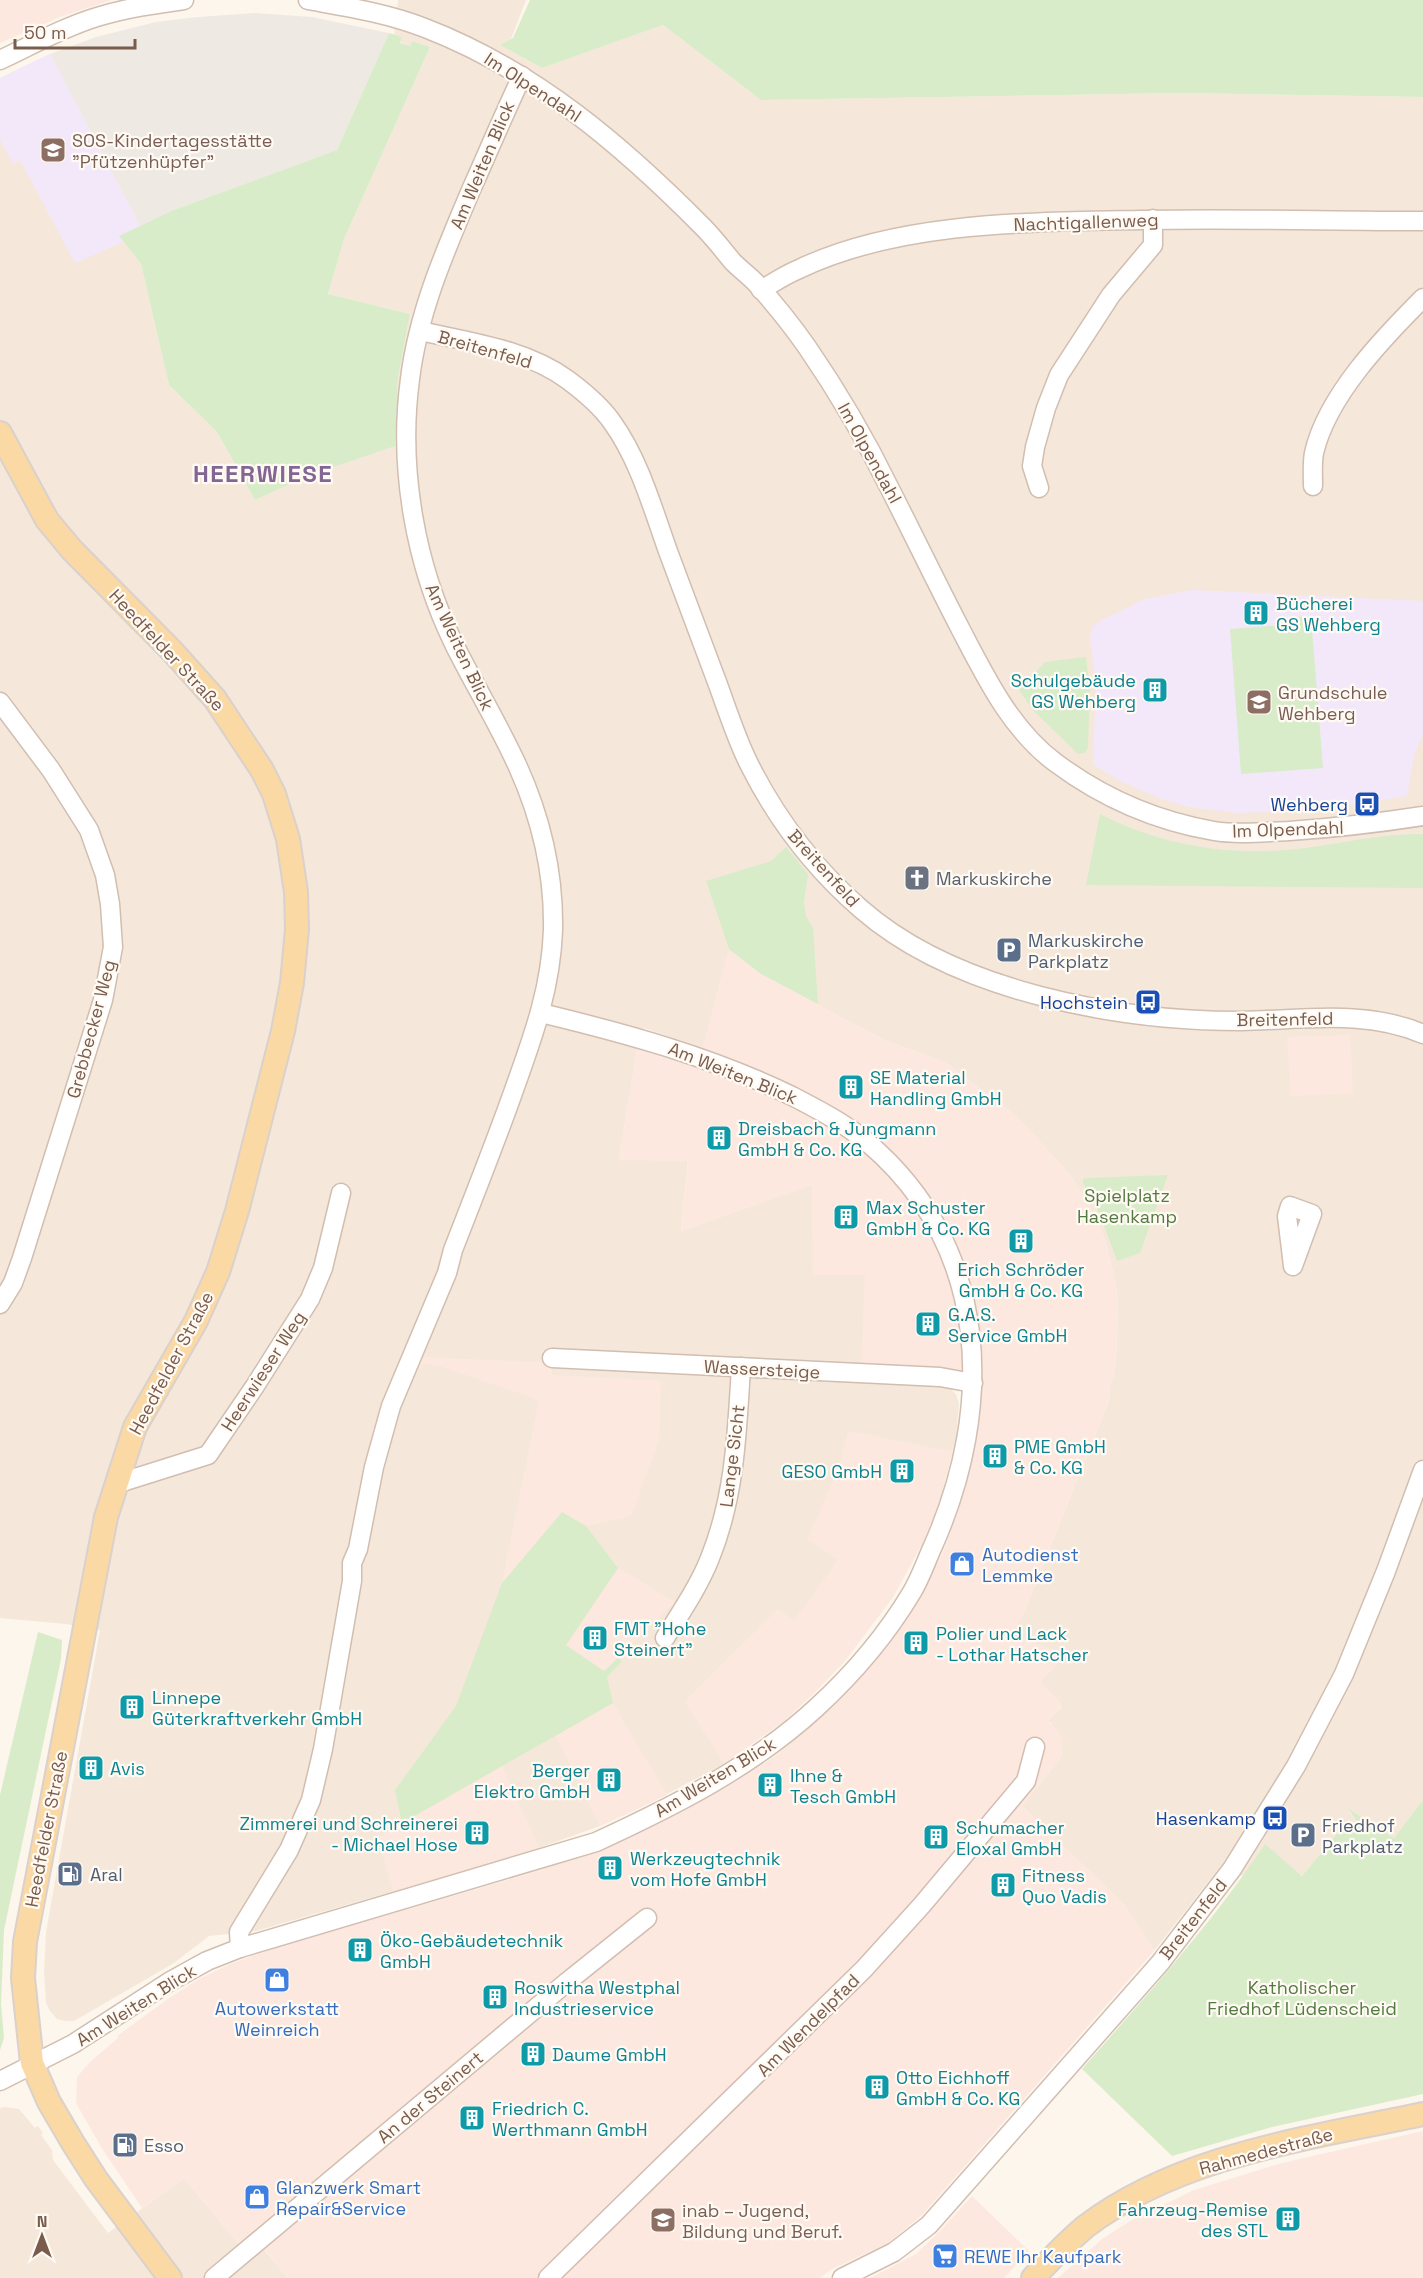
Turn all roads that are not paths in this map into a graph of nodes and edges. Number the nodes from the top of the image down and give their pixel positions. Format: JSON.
{"nodes":[{"id":1,"x":184,"y":0,"type":"edge"},
{"id":2,"x":308,"y":0,"type":"edge"},
{"id":3,"x":0,"y":60,"type":"edge"},
{"id":4,"x":522,"y":76,"type":"junction"},
{"id":5,"x":1153,"y":219,"type":"junction"},
{"id":6,"x":1423,"y":221,"type":"edge"},
{"id":7,"x":761,"y":290,"type":"junction"},
{"id":8,"x":1423,"y":298,"type":"edge"},
{"id":9,"x":420,"y":331,"type":"junction"},
{"id":10,"x":0,"y":433,"type":"edge"},
{"id":11,"x":1313,"y":486,"type":"dead end"},
{"id":12,"x":1039,"y":489,"type":"dead end"},
{"id":13,"x":0,"y":702,"type":"edge"},
{"id":14,"x":1423,"y":816,"type":"edge"},
{"id":15,"x":541,"y":1014,"type":"junction"},
{"id":16,"x":1423,"y":1034,"type":"edge"},
{"id":17,"x":341,"y":1193,"type":"dead end"},
{"id":18,"x":0,"y":1304,"type":"edge"},
{"id":19,"x":552,"y":1358,"type":"dead end"},
{"id":20,"x":741,"y":1367,"type":"junction"},
{"id":21,"x":973,"y":1383,"type":"junction"},
{"id":22,"x":1423,"y":1470,"type":"edge"},
{"id":23,"x":116,"y":1484,"type":"junction"},
{"id":24,"x":665,"y":1638,"type":"dead end"},
{"id":25,"x":1035,"y":1747,"type":"dead end"},
{"id":26,"x":647,"y":1918,"type":"dead end"},
{"id":27,"x":240,"y":1948,"type":"junction"},
{"id":28,"x":32,"y":2063,"type":"junction"},
{"id":29,"x":0,"y":2081,"type":"edge"},
{"id":30,"x":1423,"y":2114,"type":"edge"},
{"id":31,"x":1062,"y":2247,"type":"junction"},
{"id":32,"x":170,"y":2278,"type":"edge"},
{"id":33,"x":214,"y":2278,"type":"edge"},
{"id":34,"x":548,"y":2278,"type":"edge"},
{"id":35,"x":842,"y":2278,"type":"edge"},
{"id":36,"x":1016,"y":2278,"type":"edge"},
{"id":37,"x":1033,"y":2278,"type":"edge"}],
"edges":[{"from":1,"to":3,"type":"street"},
{"from":2,"to":4,"type":"street","name":"Im Olpendahl"},
{"from":4,"to":7,"type":"street","name":"Im Olpendahl"},
{"from":4,"to":9,"type":"street","name":"Am Weiten Blick"},
{"from":5,"to":6,"type":"street","name":"Nachtigallenweg"},
{"from":5,"to":7,"type":"street","name":"Nachtigallenweg"},
{"from":5,"to":12,"type":"street"},
{"from":7,"to":14,"type":"street","name":"Im Olpendahl"},
{"from":8,"to":11,"type":"street"},
{"from":9,"to":15,"type":"street","name":"Am Weiten Blick"},
{"from":9,"to":16,"type":"street","name":"Breitenfeld"},
{"from":10,"to":23,"type":"main road","name":"Heedfelder Straße"},
{"from":13,"to":18,"type":"street","name":"Grebbecker Weg"},
{"from":15,"to":21,"type":"street","name":"Am Weiten Blick"},
{"from":15,"to":27,"type":"street","name":"Am Weiten Blick"},
{"from":17,"to":23,"type":"street","name":"Heerwieser Weg"},
{"from":19,"to":20,"type":"street","name":"Wassersteige"},
{"from":20,"to":21,"type":"street","name":"Wassersteige"},
{"from":20,"to":24,"type":"street","name":"Lange Sicht"},
{"from":21,"to":27,"type":"street","name":"Am Weiten Blick"},
{"from":22,"to":35,"type":"street","name":"Breitenfeld"},
{"from":23,"to":28,"type":"main road","name":"Heedfelder Straße"},
{"from":25,"to":34,"type":"street","name":"Am Wendelpfad"},
{"from":26,"to":33,"type":"street","name":"An der Steinert"},
{"from":27,"to":28,"type":"street","name":"Am Weiten Blick"},
{"from":28,"to":29,"type":"street","name":"Am Weiten Blick"},
{"from":28,"to":32,"type":"main road","name":"Heedfelder Straße"},
{"from":30,"to":31,"type":"main road","name":"Rahmedestraße"},
{"from":31,"to":36,"type":"main road"},
{"from":31,"to":37,"type":"main road","name":"Rahmedestraße"}]}
